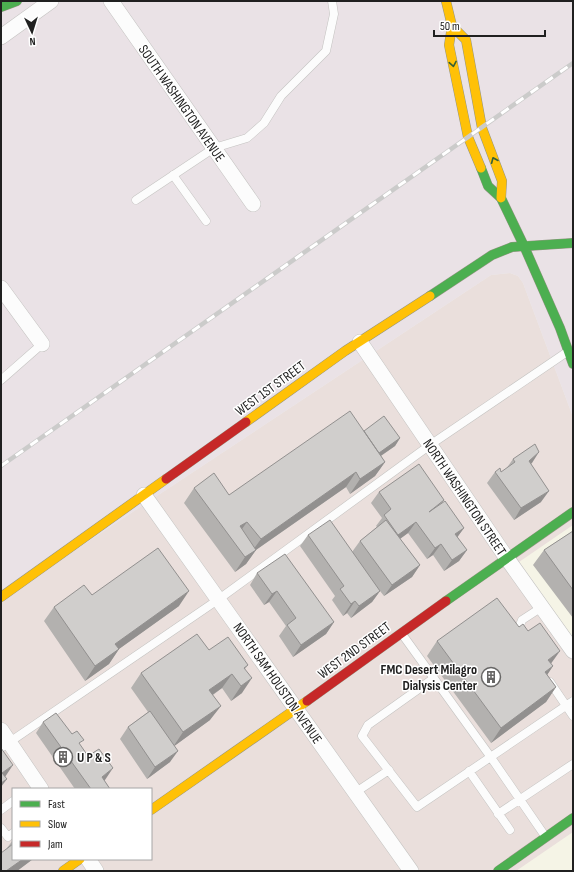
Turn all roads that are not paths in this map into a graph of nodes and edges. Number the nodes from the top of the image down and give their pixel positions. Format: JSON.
{"nodes":[{"id":1,"x":17,"y":1,"type":"edge"},
{"id":2,"x":51,"y":1,"type":"edge"},
{"id":3,"x":110,"y":1,"type":"edge"},
{"id":4,"x":332,"y":1,"type":"edge"},
{"id":5,"x":446,"y":1,"type":"edge"},
{"id":6,"x":1,"y":7,"type":"edge"},
{"id":7,"x":452,"y":26,"type":"junction"},
{"id":8,"x":1,"y":37,"type":"edge"},
{"id":9,"x":214,"y":148,"type":"junction"},
{"id":10,"x":173,"y":175,"type":"junction"},
{"id":11,"x":501,"y":198,"type":"junction"},
{"id":12,"x":136,"y":200,"type":"dead end"},
{"id":13,"x":253,"y":204,"type":"dead end"},
{"id":14,"x":206,"y":221,"type":"dead end"},
{"id":15,"x":573,"y":243,"type":"edge"},
{"id":16,"x":524,"y":246,"type":"junction"},
{"id":17,"x":1,"y":288,"type":"edge"},
{"id":18,"x":360,"y":342,"type":"junction"},
{"id":19,"x":42,"y":344,"type":"joint"},
{"id":20,"x":568,"y":351,"type":"junction"},
{"id":21,"x":573,"y":364,"type":"edge"},
{"id":22,"x":1,"y":380,"type":"edge"},
{"id":23,"x":430,"y":445,"type":"junction"},
{"id":24,"x":144,"y":495,"type":"junction"},
{"id":25,"x":573,"y":512,"type":"edge"},
{"id":26,"x":506,"y":557,"type":"junction"},
{"id":27,"x":1,"y":596,"type":"edge"},
{"id":28,"x":219,"y":599,"type":"junction"},
{"id":29,"x":542,"y":607,"type":"junction"},
{"id":30,"x":401,"y":633,"type":"junction"},
{"id":31,"x":522,"y":643,"type":"edge"},
{"id":32,"x":573,"y":651,"type":"edge"},
{"id":33,"x":546,"y":677,"type":"edge"},
{"id":34,"x":434,"y":678,"type":"junction"},
{"id":35,"x":570,"y":704,"type":"edge"},
{"id":36,"x":297,"y":708,"type":"junction"},
{"id":37,"x":573,"y":716,"type":"edge"},
{"id":38,"x":4,"y":740,"type":"edge"},
{"id":39,"x":490,"y":756,"type":"junction"},
{"id":40,"x":573,"y":764,"type":"edge"},
{"id":41,"x":389,"y":770,"type":"junction"},
{"id":42,"x":469,"y":771,"type":"junction"},
{"id":43,"x":36,"y":787,"type":"edge"},
{"id":44,"x":356,"y":792,"type":"junction"},
{"id":45,"x":520,"y":798,"type":"junction"},
{"id":46,"x":12,"y":802,"type":"edge"},
{"id":47,"x":152,"y":809,"type":"edge"},
{"id":48,"x":1,"y":810,"type":"edge"},
{"id":49,"x":498,"y":814,"type":"junction"},
{"id":50,"x":573,"y":818,"type":"edge"},
{"id":51,"x":1,"y":828,"type":"edge"},
{"id":52,"x":510,"y":830,"type":"dead end"},
{"id":53,"x":12,"y":835,"type":"edge"},
{"id":54,"x":546,"y":837,"type":"junction"},
{"id":55,"x":79,"y":860,"type":"edge"},
{"id":56,"x":89,"y":860,"type":"edge"},
{"id":57,"x":63,"y":871,"type":"edge"},
{"id":58,"x":96,"y":871,"type":"edge"},
{"id":59,"x":411,"y":871,"type":"edge"},
{"id":60,"x":498,"y":871,"type":"edge"}],
"edges":[{"from":1,"to":6,"type":"main road"},
{"from":2,"to":8,"type":"street"},
{"from":3,"to":9,"type":"street","name":"SOUTH WASHINGTON AVENUE"},
{"from":4,"to":9,"type":"lane"},
{"from":5,"to":7,"type":"main road"},
{"from":11,"to":7,"type":"main road","one_way":true},
{"from":7,"to":11,"type":"main road","one_way":true},
{"from":9,"to":10,"type":"lane"},
{"from":9,"to":13,"type":"street","name":"SOUTH WASHINGTON AVENUE"},
{"from":10,"to":12,"type":"lane"},
{"from":10,"to":14,"type":"lane"},
{"from":11,"to":16,"type":"main road"},
{"from":15,"to":16,"type":"main road","name":"WEST 1ST STREET"},
{"from":16,"to":18,"type":"main road","name":"WEST 1ST STREET"},
{"from":16,"to":20,"type":"main road"},
{"from":17,"to":19,"type":"street"},
{"from":18,"to":23,"type":"street","name":"NORTH WASHINGTON STREET"},
{"from":18,"to":24,"type":"main road","name":"WEST 1ST STREET"},
{"from":19,"to":22,"type":"lane"},
{"from":20,"to":21,"type":"main road"},
{"from":20,"to":23,"type":"lane"},
{"from":23,"to":26,"type":"street","name":"NORTH WASHINGTON STREET"},
{"from":23,"to":28,"type":"lane"},
{"from":24,"to":27,"type":"main road","name":"WEST 1ST STREET"},
{"from":24,"to":28,"type":"street","name":"NORTH SAM HOUSTON AVENUE"},
{"from":25,"to":26,"type":"main road","name":"WEST 2ND STREET"},
{"from":26,"to":29,"type":"street","name":"NORTH WASHINGTON STREET"},
{"from":26,"to":30,"type":"main road","name":"WEST 2ND STREET"},
{"from":28,"to":36,"type":"street","name":"NORTH SAM HOUSTON AVENUE"},
{"from":28,"to":38,"type":"lane"},
{"from":29,"to":31,"type":"lane"},
{"from":29,"to":32,"type":"street","name":"NORTH WASHINGTON STREET"},
{"from":30,"to":34,"type":"lane"},
{"from":30,"to":36,"type":"main road","name":"WEST 2ND STREET"},
{"from":33,"to":35,"type":"lane"},
{"from":34,"to":39,"type":"lane"},
{"from":34,"to":41,"type":"lane"},
{"from":35,"to":37,"type":"lane"},
{"from":35,"to":39,"type":"lane"},
{"from":36,"to":44,"type":"street","name":"NORTH SAM HOUSTON AVENUE"},
{"from":36,"to":47,"type":"main road","name":"WEST 2ND STREET"},
{"from":38,"to":43,"type":"street"},
{"from":39,"to":42,"type":"lane"},
{"from":39,"to":45,"type":"lane"},
{"from":40,"to":45,"type":"lane"},
{"from":41,"to":42,"type":"lane"},
{"from":41,"to":44,"type":"lane"},
{"from":42,"to":49,"type":"lane"},
{"from":44,"to":59,"type":"street","name":"NORTH SAM HOUSTON AVENUE"},
{"from":45,"to":49,"type":"lane"},
{"from":45,"to":54,"type":"lane"},
{"from":46,"to":48,"type":"lane"},
{"from":49,"to":52,"type":"lane"},
{"from":50,"to":54,"type":"main road"},
{"from":51,"to":53,"type":"lane"},
{"from":54,"to":60,"type":"main road"},
{"from":55,"to":57,"type":"main road"},
{"from":56,"to":58,"type":"street"}]}
